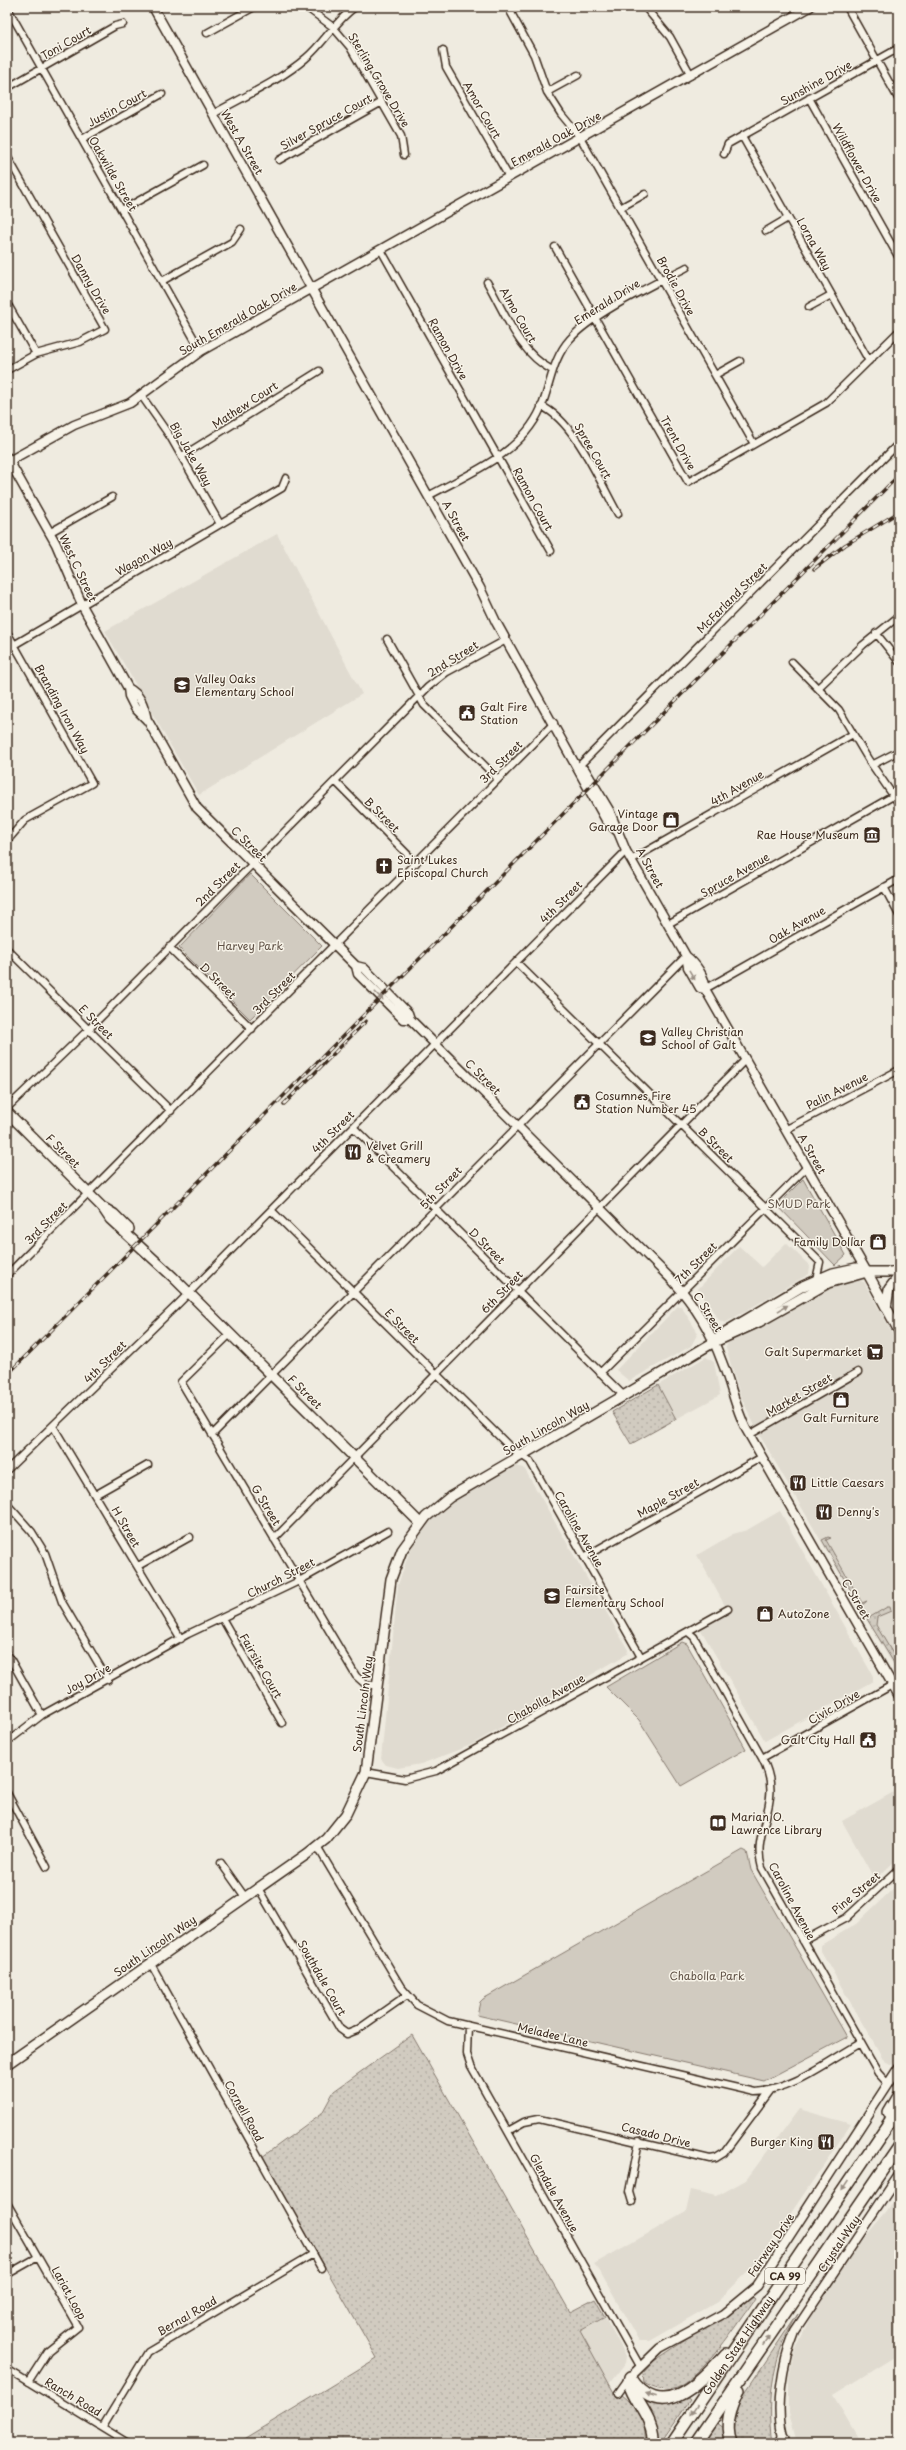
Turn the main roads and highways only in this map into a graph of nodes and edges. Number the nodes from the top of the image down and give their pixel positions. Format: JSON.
{"nodes":[{"id":1,"x":7,"y":1112,"type":"edge"},
{"id":2,"x":867,"y":1272,"type":"junction"},
{"id":3,"x":899,"y":1272,"type":"edge"},
{"id":4,"x":899,"y":1276,"type":"edge"},
{"id":5,"x":886,"y":1308,"type":"junction"},
{"id":6,"x":899,"y":1331,"type":"edge"},
{"id":7,"x":714,"y":1342,"type":"junction"},
{"id":8,"x":420,"y":1523,"type":"junction"},
{"id":9,"x":7,"y":2064,"type":"edge"},
{"id":10,"x":899,"y":2096,"type":"edge"},
{"id":11,"x":899,"y":2108,"type":"edge"},
{"id":12,"x":899,"y":2146,"type":"edge"},
{"id":13,"x":861,"y":2162,"type":"junction"},
{"id":14,"x":756,"y":2320,"type":"junction"},
{"id":15,"x":750,"y":2365,"type":"junction"},
{"id":16,"x":652,"y":2443,"type":"edge"},
{"id":17,"x":672,"y":2443,"type":"edge"},
{"id":18,"x":696,"y":2443,"type":"edge"},
{"id":19,"x":731,"y":2443,"type":"edge"}],
"edges":[{"from":1,"to":8,"type":"main road","name":"F Street"},
{"from":2,"to":3,"type":"main road"},
{"from":2,"to":5,"type":"main road","name":"A Street"},
{"from":7,"to":2,"type":"main road","name":"South Lincoln Way","one_way":true},
{"from":2,"to":7,"type":"main road","name":"South Lincoln Way"},
{"from":4,"to":5,"type":"main road"},
{"from":5,"to":6,"type":"main road","name":"A Street"},
{"from":7,"to":8,"type":"main road","name":"South Lincoln Way"},
{"from":8,"to":9,"type":"main road","name":"South Lincoln Way"},
{"from":10,"to":13,"type":"highway"},
{"from":11,"to":13,"type":"highway","name":"Golden State Highway","number":"CA 99"},
{"from":15,"to":12,"type":"highway","name":"Golden State Highway","number":"CA 99","one_way":true},
{"from":13,"to":14,"type":"highway","name":"Golden State Highway","number":"CA 99","one_way":true},
{"from":14,"to":16,"type":"highway","one_way":true},
{"from":14,"to":17,"type":"highway","name":"Golden State Highway","number":"CA 99","one_way":true},
{"from":15,"to":18,"type":"highway","name":"Golden State Highway","number":"CA 99"},
{"from":15,"to":19,"type":"highway"}]}
